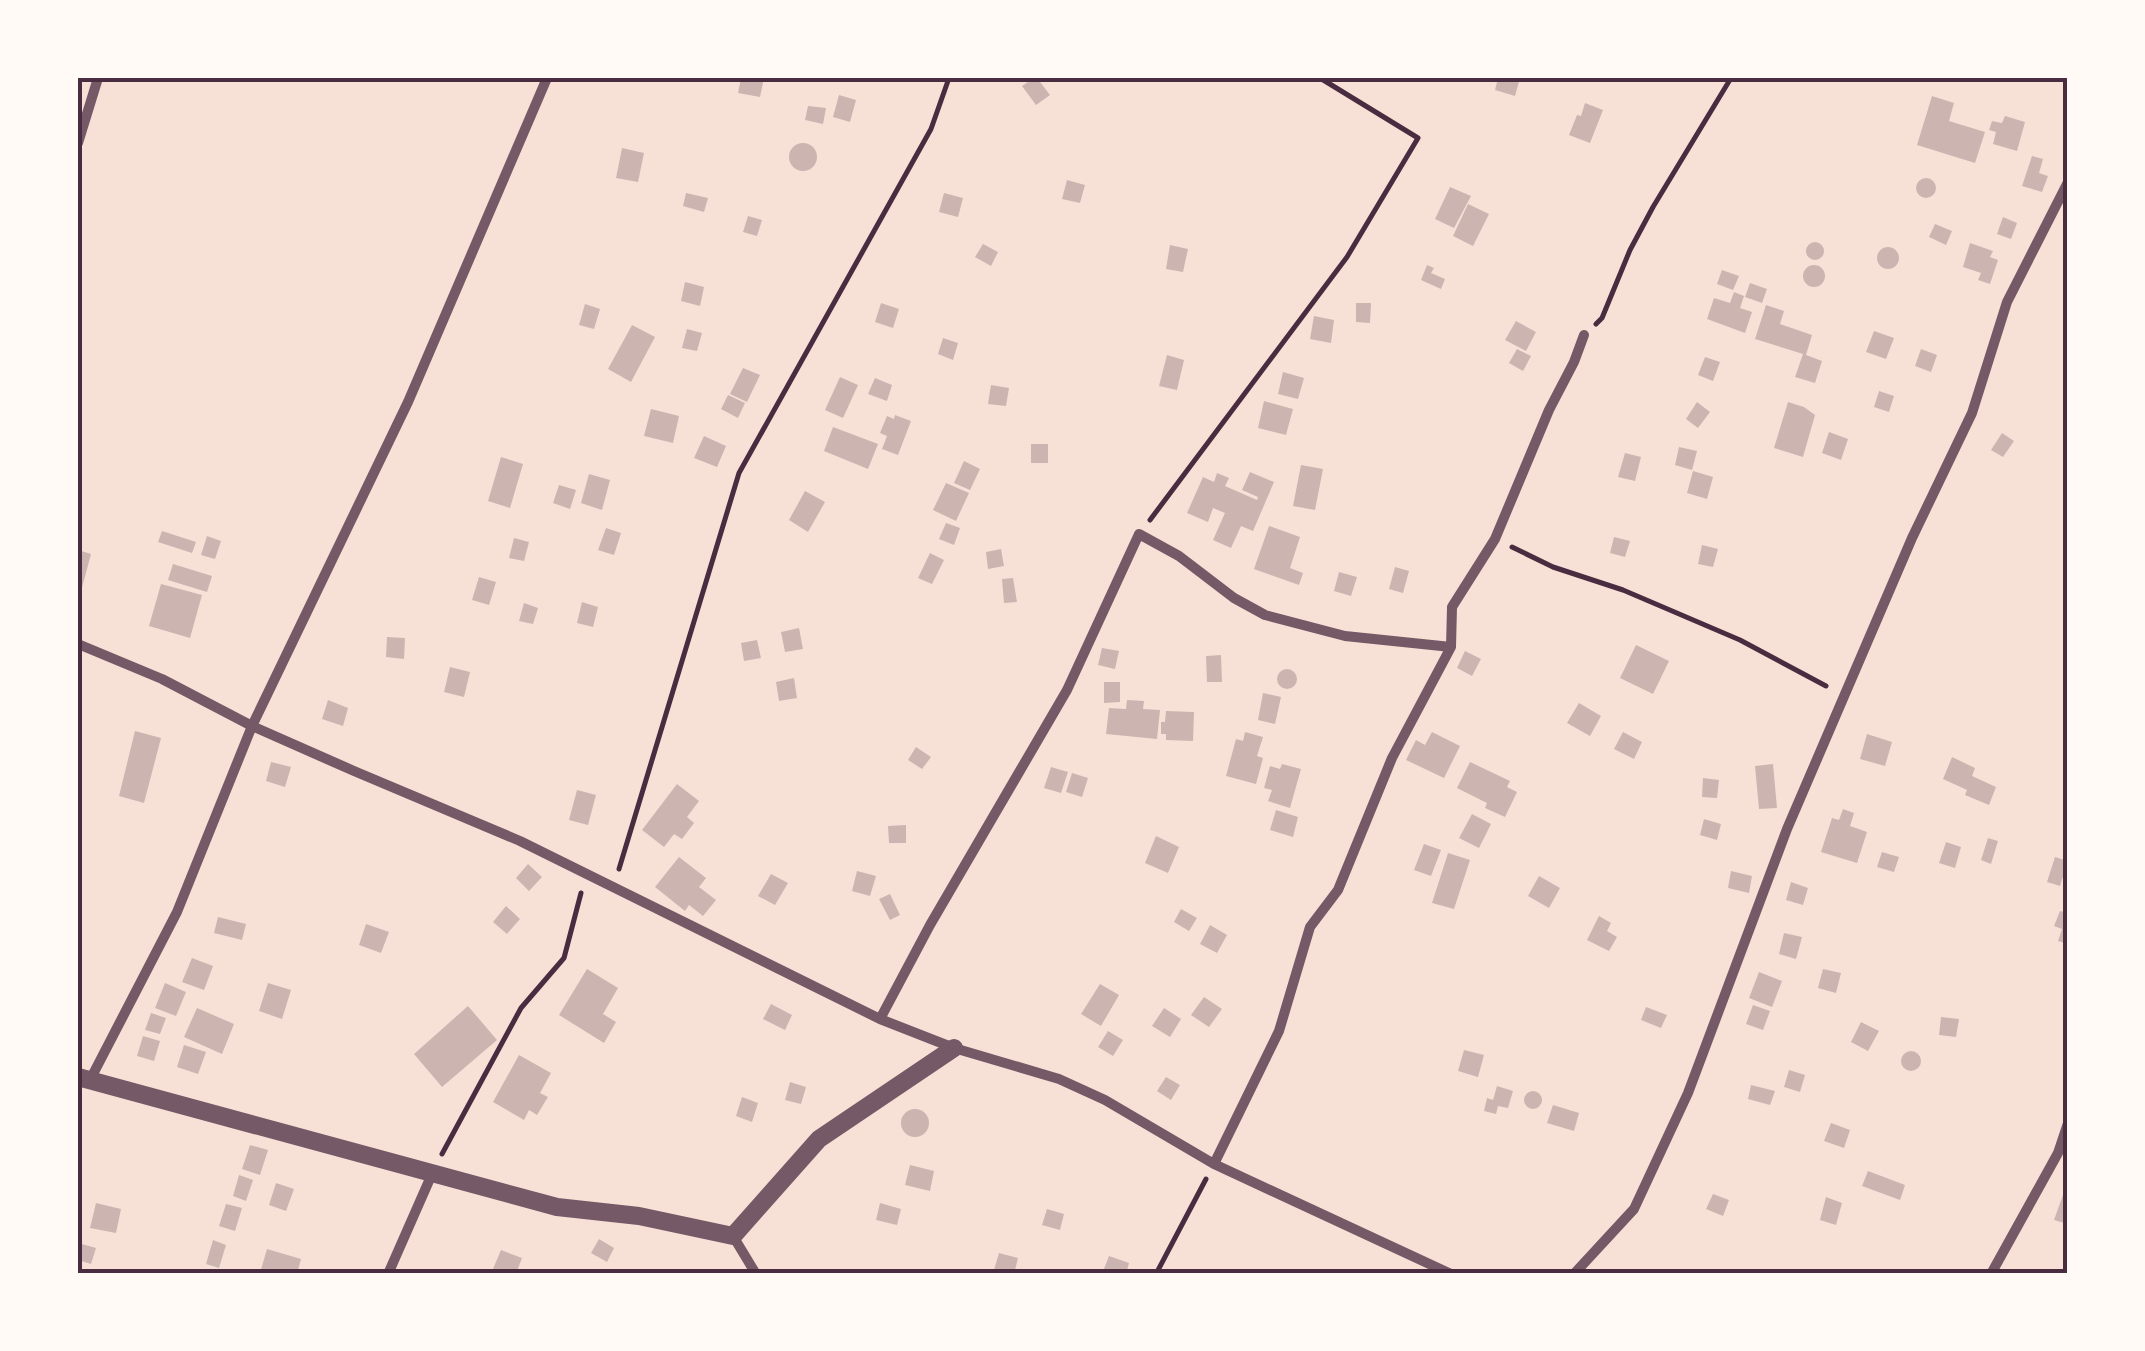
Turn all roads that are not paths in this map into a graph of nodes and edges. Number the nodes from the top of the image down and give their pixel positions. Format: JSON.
{"nodes":[{"id":1,"x":98,"y":78,"type":"edge"},
{"id":2,"x":547,"y":78,"type":"edge"},
{"id":3,"x":78,"y":142,"type":"edge"},
{"id":4,"x":2068,"y":182,"type":"edge"},
{"id":5,"x":1584,"y":335,"type":"road end"},
{"id":6,"x":78,"y":644,"type":"edge"},
{"id":7,"x":1452,"y":647,"type":"junction"},
{"id":8,"x":252,"y":726,"type":"junction"},
{"id":9,"x":880,"y":1018,"type":"junction"},
{"id":10,"x":954,"y":1048,"type":"junction"},
{"id":11,"x":84,"y":1078,"type":"edge"},
{"id":12,"x":2068,"y":1123,"type":"edge"},
{"id":13,"x":1214,"y":1164,"type":"junction"},
{"id":14,"x":432,"y":1174,"type":"junction"},
{"id":15,"x":733,"y":1236,"type":"junction"},
{"id":16,"x":388,"y":1274,"type":"edge"},
{"id":17,"x":756,"y":1274,"type":"edge"},
{"id":18,"x":1452,"y":1274,"type":"edge"},
{"id":19,"x":1574,"y":1274,"type":"edge"},
{"id":20,"x":1991,"y":1274,"type":"edge"}],
"edges":[{"from":1,"to":3,"type":"street"},
{"from":2,"to":8,"type":"street"},
{"from":4,"to":19,"type":"street"},
{"from":5,"to":7,"type":"street"},
{"from":6,"to":8,"type":"street"},
{"from":7,"to":9,"type":"street"},
{"from":7,"to":13,"type":"street"},
{"from":8,"to":9,"type":"street"},
{"from":8,"to":11,"type":"street"},
{"from":9,"to":10,"type":"street"},
{"from":10,"to":13,"type":"street"},
{"from":10,"to":15,"type":"street"},
{"from":11,"to":14,"type":"street"},
{"from":12,"to":20,"type":"street"},
{"from":13,"to":18,"type":"street"},
{"from":14,"to":15,"type":"street"},
{"from":14,"to":16,"type":"street"},
{"from":15,"to":17,"type":"street"}]}
